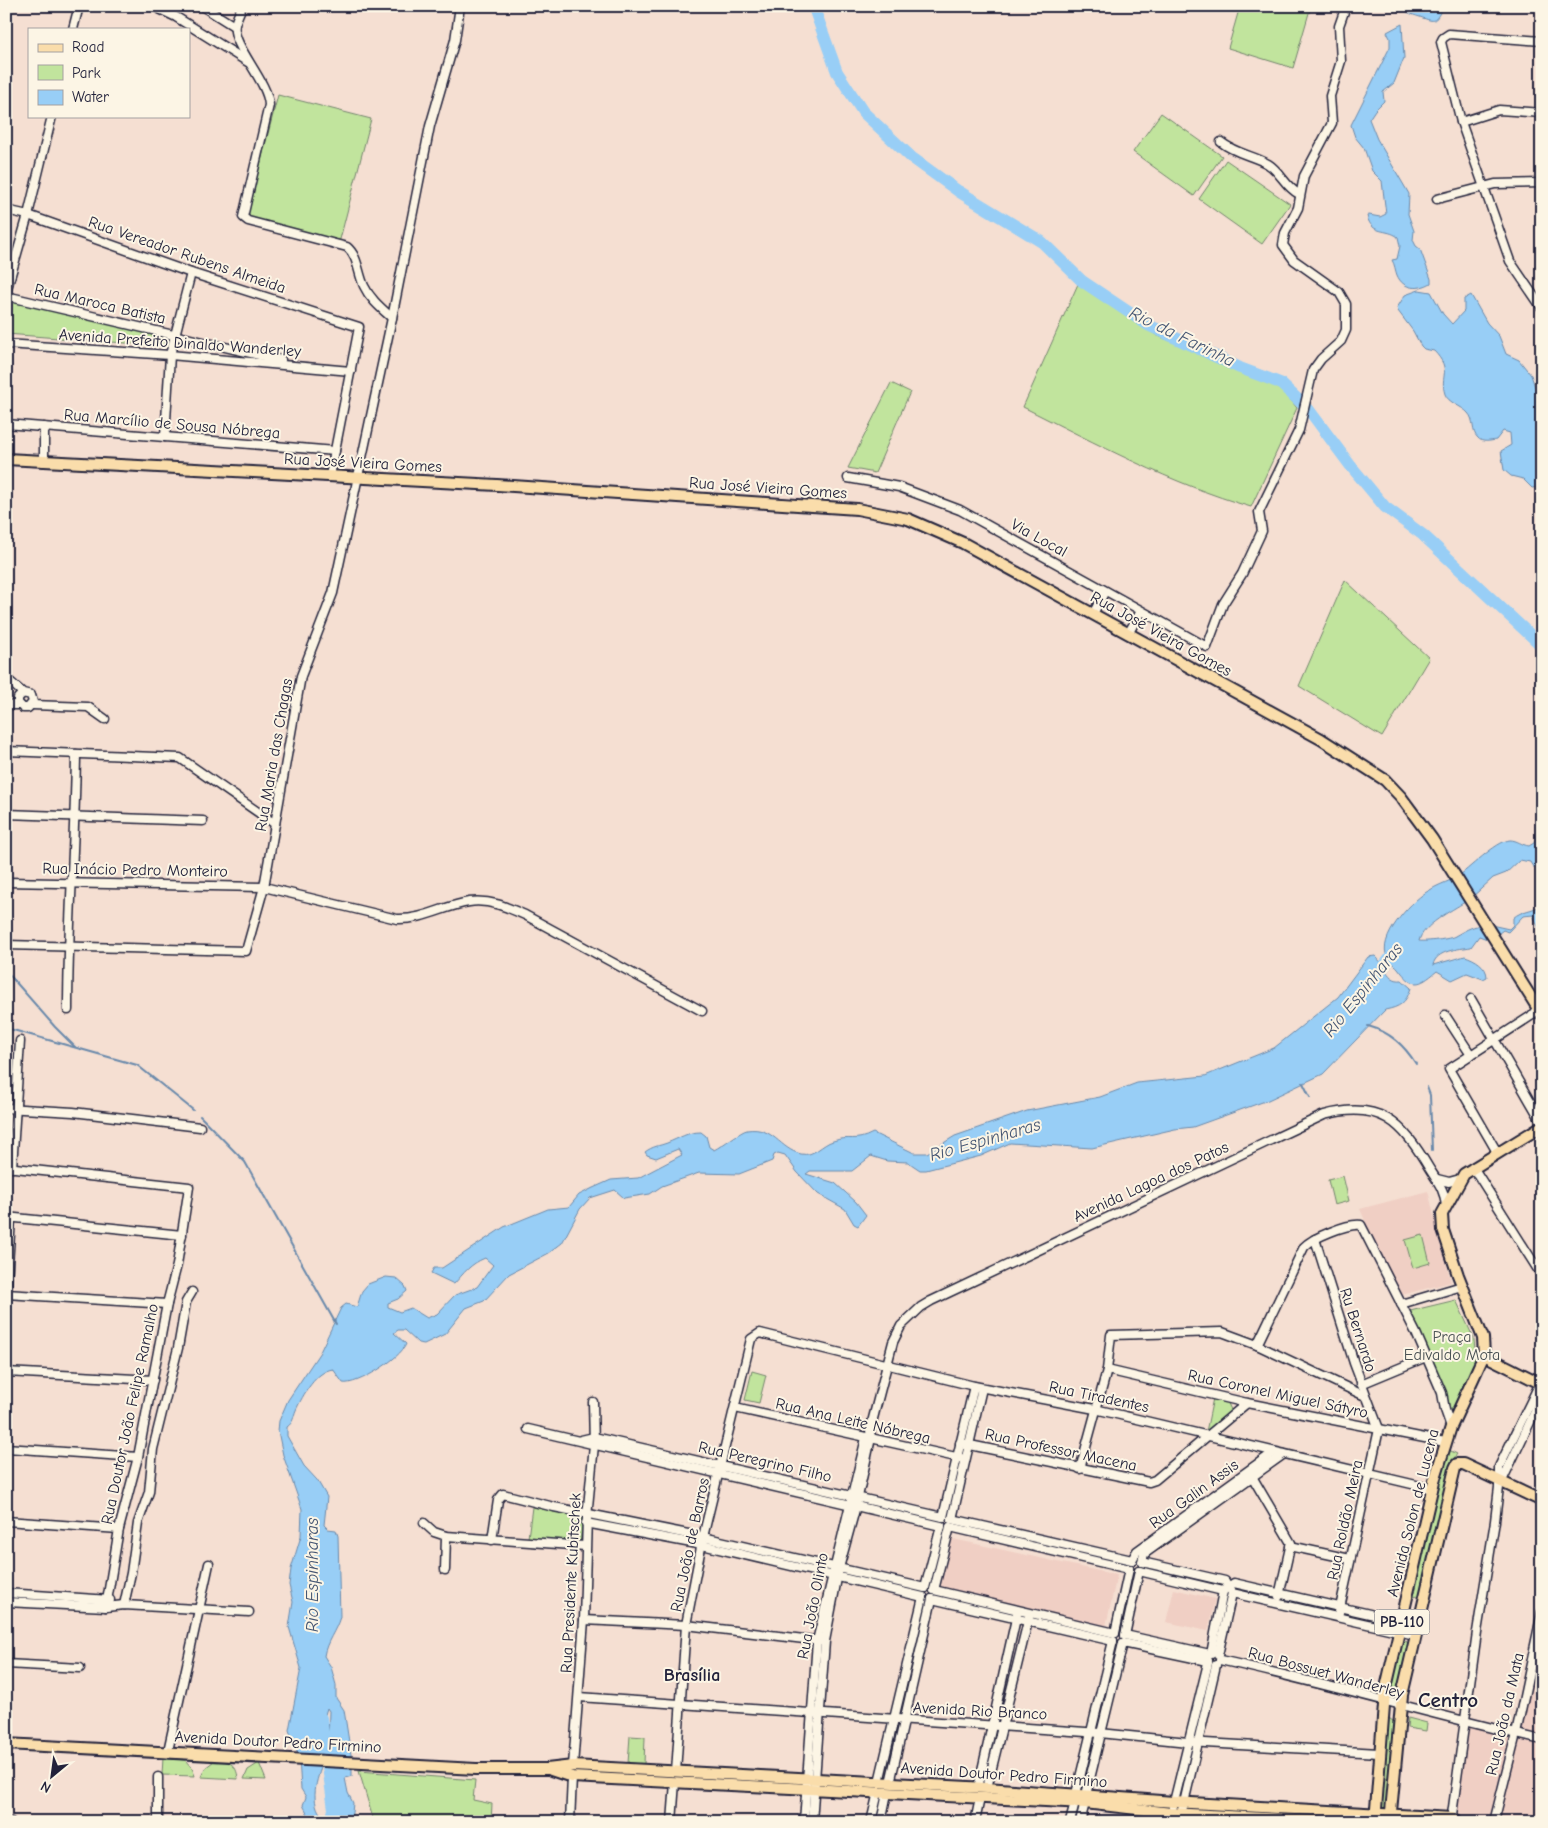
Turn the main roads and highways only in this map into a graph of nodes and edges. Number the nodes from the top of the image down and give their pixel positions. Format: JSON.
{"nodes":[{"id":1,"x":6,"y":459,"type":"edge"},
{"id":2,"x":1540,"y":1008,"type":"edge"},
{"id":3,"x":1542,"y":1126,"type":"edge"},
{"id":4,"x":1484,"y":1355,"type":"junction"},
{"id":5,"x":1541,"y":1384,"type":"edge"},
{"id":6,"x":1542,"y":1501,"type":"edge"},
{"id":7,"x":1409,"y":1593,"type":"junction"},
{"id":8,"x":1424,"y":1597,"type":"junction"},
{"id":9,"x":6,"y":1744,"type":"edge"},
{"id":10,"x":1177,"y":1812,"type":"edge"},
{"id":11,"x":1375,"y":1818,"type":"edge"},
{"id":12,"x":1390,"y":1818,"type":"edge"},
{"id":13,"x":1454,"y":1821,"type":"edge"},
{"id":14,"x":1337,"y":1822,"type":"edge"}],
"edges":[{"from":1,"to":2,"type":"main road","name":"Rua José Vieira Gomes"},
{"from":3,"to":4,"type":"main road"},
{"from":4,"to":5,"type":"main road"},
{"from":4,"to":7,"type":"main road","name":"Avenida Solon de Lucena","number":"PB-110"},
{"from":6,"to":8,"type":"main road","name":"Avenida Solon de Lucena","number":"PB-110"},
{"from":7,"to":8,"type":"main road"},
{"from":7,"to":11,"type":"main road","name":"Avenida Solon de Lucena","number":"PB-110"},
{"from":8,"to":12,"type":"main road","name":"Avenida Solon de Lucena","number":"PB-110"},
{"from":9,"to":10,"type":"main road","name":"Avenida Doutor Pedro Firmino"},
{"from":10,"to":11,"type":"main road","name":"Avenida Doutor Pedro Firmino"},
{"from":10,"to":14,"type":"main road","name":"Avenida Doutor Pedro Firmino"},
{"from":11,"to":12,"type":"main road","name":"Avenida Doutor Pedro Firmino"},
{"from":12,"to":13,"type":"main road","name":"Avenida Doutor Pedro Firmino"}]}
